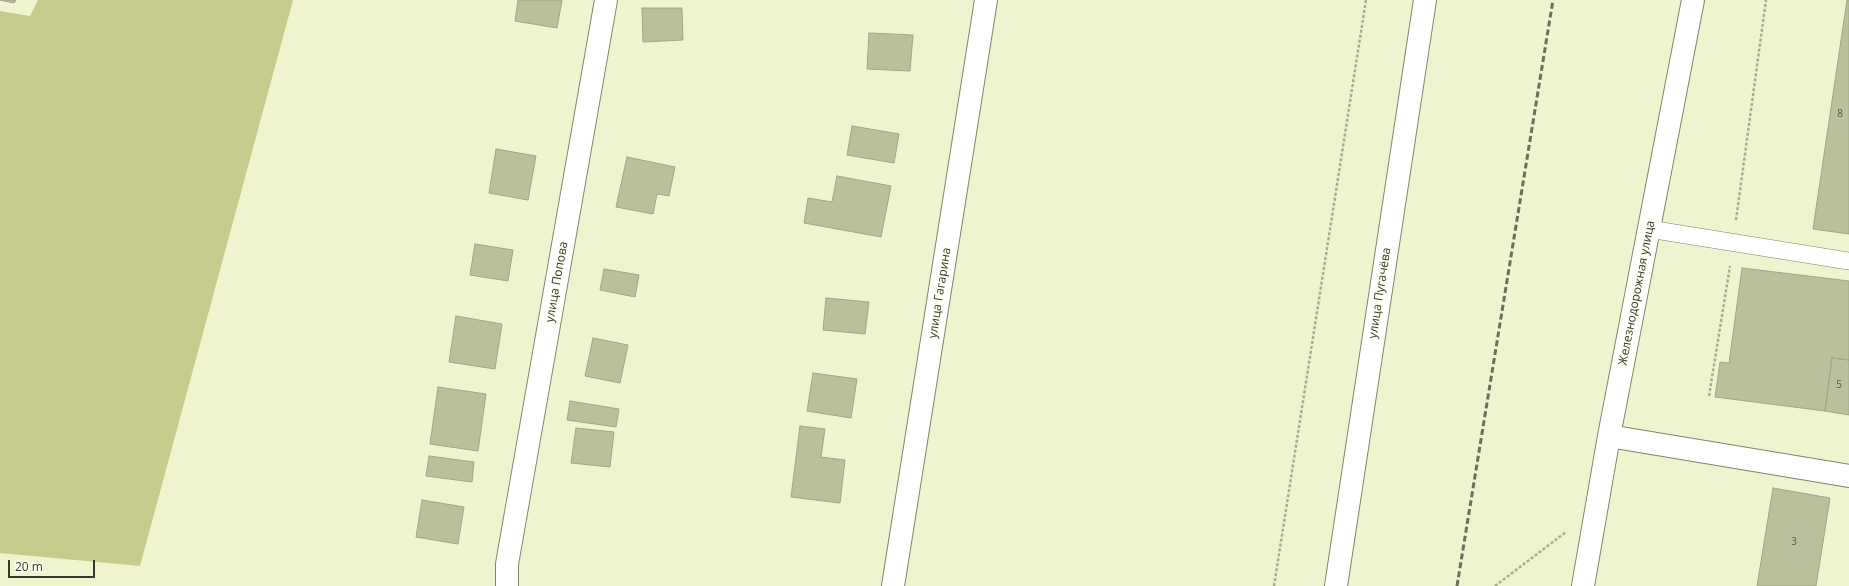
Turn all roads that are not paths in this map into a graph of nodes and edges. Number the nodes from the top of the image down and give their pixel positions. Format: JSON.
{"nodes":[{"id":1,"x":606,"y":0,"type":"edge"},
{"id":2,"x":986,"y":0,"type":"edge"},
{"id":3,"x":1425,"y":0,"type":"edge"},
{"id":4,"x":1693,"y":0,"type":"edge"},
{"id":5,"x":1649,"y":229,"type":"junction"},
{"id":6,"x":1849,"y":261,"type":"edge"},
{"id":7,"x":1609,"y":436,"type":"junction"},
{"id":8,"x":1849,"y":476,"type":"edge"},
{"id":9,"x":507,"y":586,"type":"edge"},
{"id":10,"x":893,"y":586,"type":"edge"},
{"id":11,"x":1336,"y":586,"type":"edge"},
{"id":12,"x":1583,"y":586,"type":"edge"}],
"edges":[{"from":1,"to":9,"type":"street","name":"улица Попова"},
{"from":2,"to":10,"type":"street","name":"улица Гагарина"},
{"from":3,"to":11,"type":"street","name":"улица Пугачёва"},
{"from":4,"to":5,"type":"street","name":"Железнодорожная улица"},
{"from":5,"to":6,"type":"lane"},
{"from":5,"to":7,"type":"street","name":"Железнодорожная улица"},
{"from":7,"to":8,"type":"street"},
{"from":7,"to":12,"type":"street","name":"Железнодорожная улица"}]}
